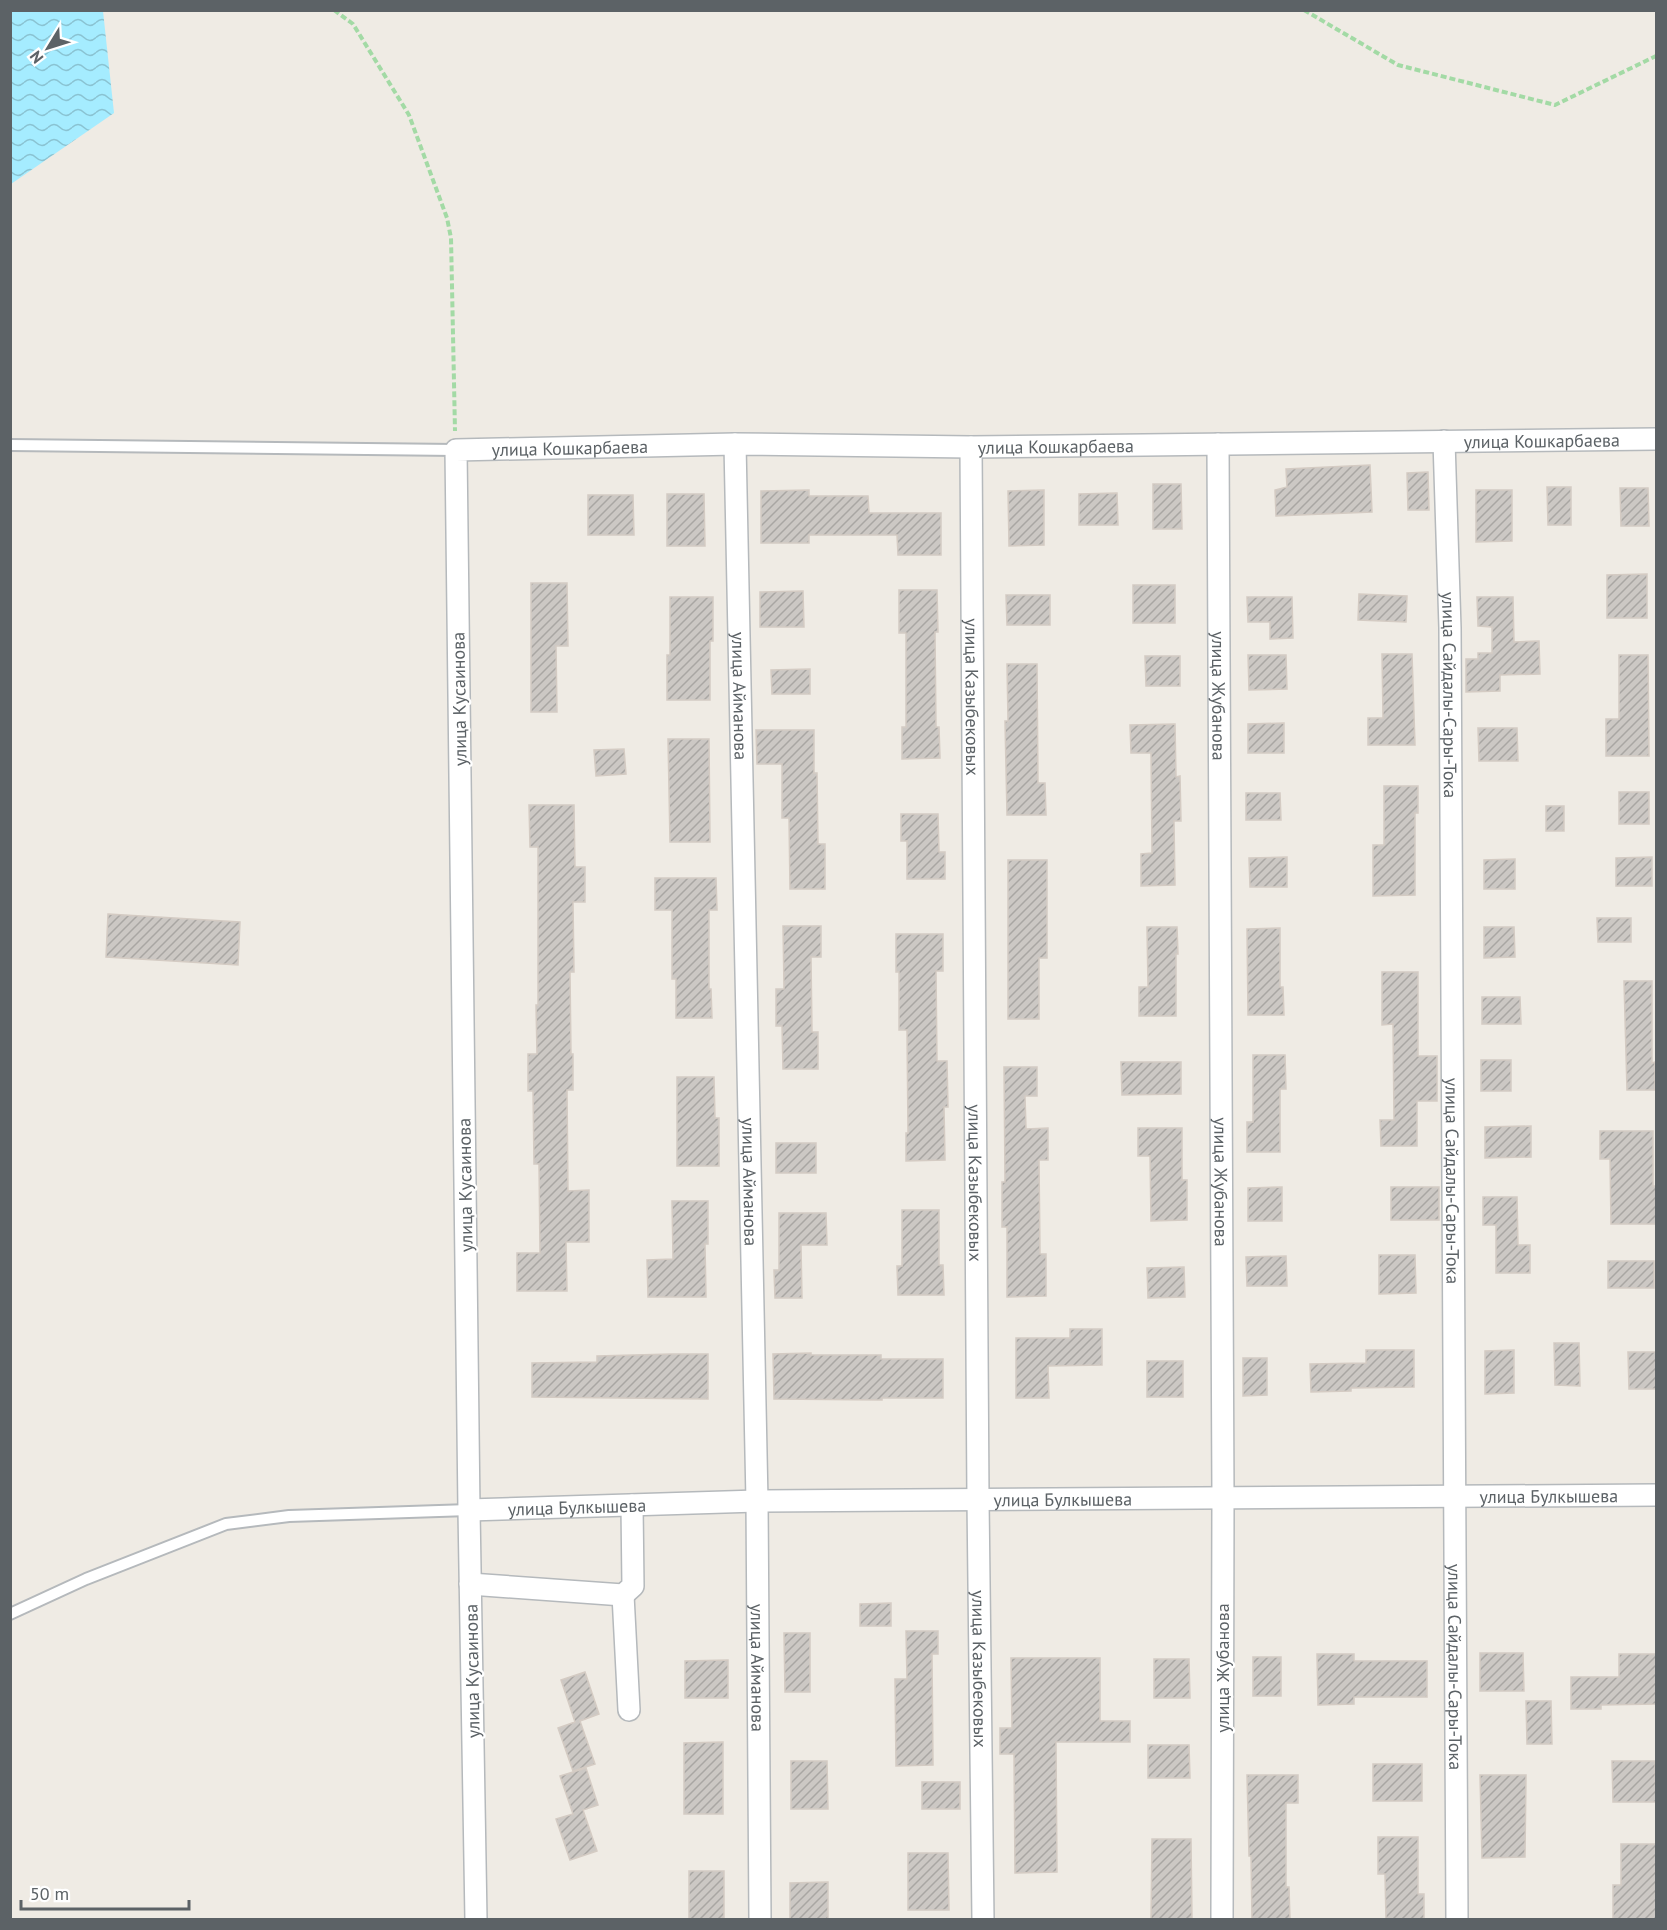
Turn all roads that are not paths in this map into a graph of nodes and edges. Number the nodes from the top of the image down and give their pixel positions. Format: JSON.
{"nodes":[{"id":1,"x":1656,"y":439,"type":"edge"},
{"id":2,"x":1444,"y":441,"type":"junction"},
{"id":3,"x":735,"y":444,"type":"junction"},
{"id":4,"x":1218,"y":444,"type":"junction"},
{"id":5,"x":10,"y":445,"type":"edge"},
{"id":6,"x":971,"y":447,"type":"junction"},
{"id":7,"x":456,"y":450,"type":"junction"},
{"id":8,"x":1656,"y":1495,"type":"edge"},
{"id":9,"x":1455,"y":1496,"type":"junction"},
{"id":10,"x":1223,"y":1498,"type":"junction"},
{"id":11,"x":978,"y":1499,"type":"junction"},
{"id":12,"x":757,"y":1501,"type":"junction"},
{"id":13,"x":632,"y":1504,"type":"junction"},
{"id":14,"x":469,"y":1510,"type":"junction"},
{"id":15,"x":470,"y":1584,"type":"junction"},
{"id":16,"x":623,"y":1595,"type":"junction"},
{"id":17,"x":10,"y":1614,"type":"edge"},
{"id":18,"x":629,"y":1710,"type":"dead end"},
{"id":19,"x":476,"y":1920,"type":"edge"},
{"id":20,"x":760,"y":1920,"type":"edge"},
{"id":21,"x":983,"y":1920,"type":"edge"},
{"id":22,"x":1222,"y":1920,"type":"edge"},
{"id":23,"x":1457,"y":1920,"type":"edge"}],
"edges":[{"from":1,"to":2,"type":"street","name":"улица Кошкарбаева"},
{"from":2,"to":4,"type":"street","name":"улица Кошкарбаева"},
{"from":2,"to":9,"type":"street","name":"улица Сайдалы-Сары-Тока"},
{"from":3,"to":6,"type":"street","name":"улица Кошкарбаева"},
{"from":3,"to":7,"type":"street","name":"улица Кошкарбаева"},
{"from":3,"to":12,"type":"street","name":"улица Айманова"},
{"from":4,"to":6,"type":"street","name":"улица Кошкарбаева"},
{"from":4,"to":10,"type":"street","name":"улица Жубанова"},
{"from":5,"to":7,"type":"lane"},
{"from":6,"to":11,"type":"street","name":"улица Казыбековых"},
{"from":7,"to":14,"type":"street","name":"улица Кусаинова"},
{"from":8,"to":9,"type":"street","name":"улица Булкышева"},
{"from":9,"to":10,"type":"street","name":"улица Булкышева"},
{"from":9,"to":23,"type":"street","name":"улица Сайдалы-Сары-Тока"},
{"from":10,"to":11,"type":"street","name":"улица Булкышева"},
{"from":10,"to":22,"type":"street","name":"улица Жубанова"},
{"from":11,"to":12,"type":"street","name":"улица Булкышева"},
{"from":11,"to":21,"type":"street","name":"улица Казыбековых"},
{"from":12,"to":13,"type":"street","name":"улица Булкышева"},
{"from":12,"to":20,"type":"street","name":"улица Айманова"},
{"from":13,"to":14,"type":"street","name":"улица Булкышева"},
{"from":13,"to":16,"type":"street"},
{"from":14,"to":15,"type":"street","name":"улица Кусаинова"},
{"from":14,"to":17,"type":"lane"},
{"from":15,"to":16,"type":"street"},
{"from":15,"to":19,"type":"street","name":"улица Кусаинова"},
{"from":16,"to":18,"type":"street"}]}
